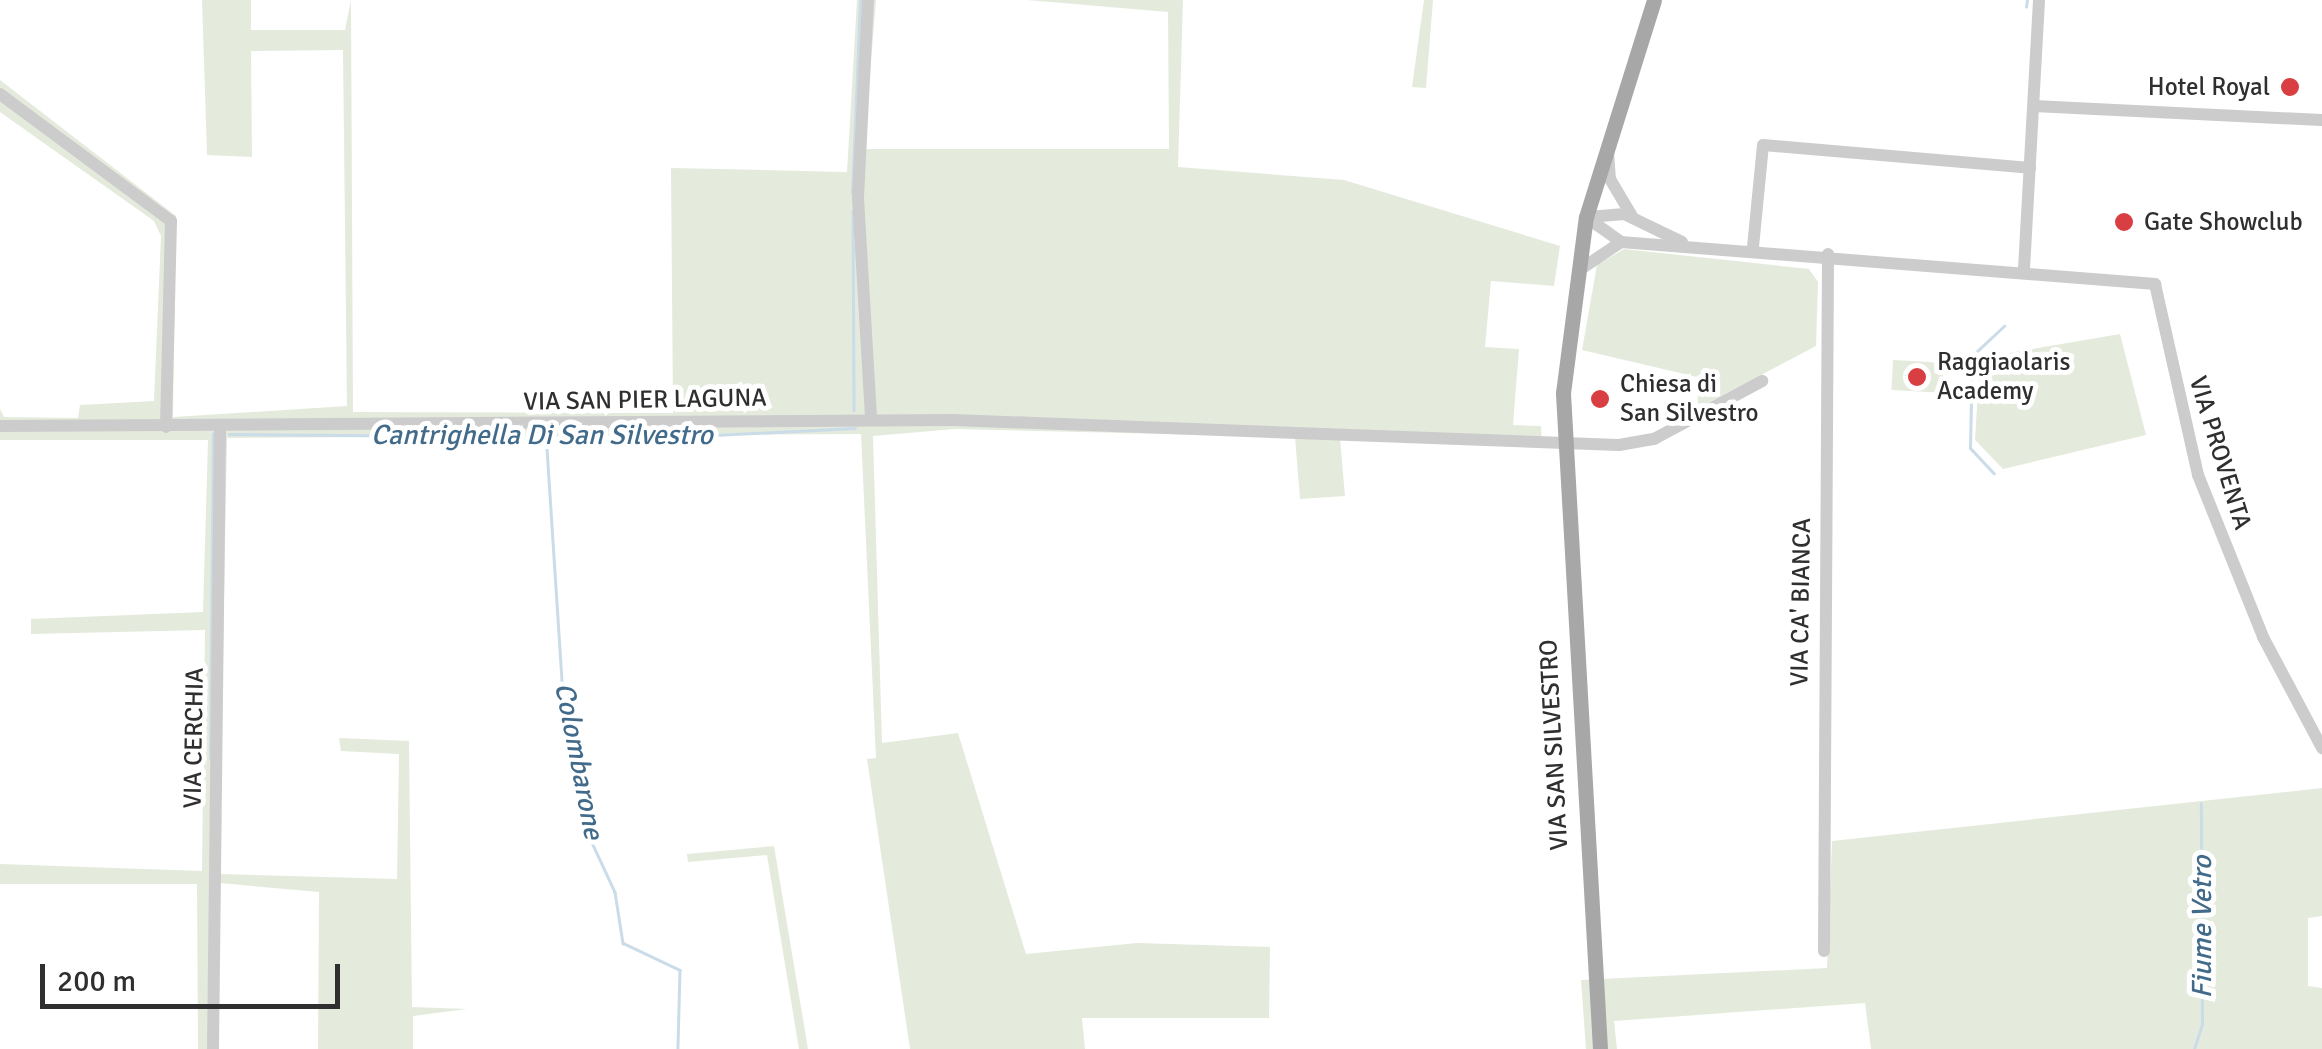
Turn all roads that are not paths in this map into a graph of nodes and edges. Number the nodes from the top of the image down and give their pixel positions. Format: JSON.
{"nodes":[{"id":1,"x":868,"y":0,"type":"edge"},
{"id":2,"x":1654,"y":0,"type":"edge"},
{"id":3,"x":2039,"y":0,"type":"edge"},
{"id":4,"x":0,"y":94,"type":"edge"},
{"id":5,"x":2034,"y":106,"type":"junction"},
{"id":6,"x":2322,"y":120,"type":"edge"},
{"id":7,"x":1610,"y":135,"type":"junction"},
{"id":8,"x":2030,"y":168,"type":"junction"},
{"id":9,"x":1586,"y":218,"type":"junction"},
{"id":10,"x":1634,"y":218,"type":"junction"},
{"id":11,"x":1621,"y":242,"type":"junction"},
{"id":12,"x":1682,"y":242,"type":"junction"},
{"id":13,"x":1754,"y":248,"type":"junction"},
{"id":14,"x":1828,"y":254,"type":"junction"},
{"id":15,"x":2024,"y":269,"type":"junction"},
{"id":16,"x":1574,"y":280,"type":"junction"},
{"id":17,"x":1762,"y":381,"type":"dead end"},
{"id":18,"x":871,"y":420,"type":"junction"},
{"id":19,"x":0,"y":426,"type":"edge"},
{"id":20,"x":166,"y":427,"type":"junction"},
{"id":21,"x":220,"y":428,"type":"junction"},
{"id":22,"x":1562,"y":437,"type":"junction"},
{"id":23,"x":2322,"y":748,"type":"edge"},
{"id":24,"x":1824,"y":952,"type":"dead end"},
{"id":25,"x":213,"y":1049,"type":"edge"},
{"id":26,"x":1600,"y":1049,"type":"edge"}],
"edges":[{"from":1,"to":18,"type":"street"},
{"from":2,"to":7,"type":"main road","name":"VIA SAN SILVESTRO"},
{"from":3,"to":5,"type":"street"},
{"from":4,"to":20,"type":"street"},
{"from":5,"to":6,"type":"street"},
{"from":5,"to":8,"type":"street"},
{"from":7,"to":9,"type":"main road","name":"VIA SAN SILVESTRO"},
{"from":7,"to":10,"type":"street"},
{"from":8,"to":13,"type":"street"},
{"from":8,"to":15,"type":"street"},
{"from":9,"to":10,"type":"street","name":"VIA PROVENTA"},
{"from":9,"to":11,"type":"street"},
{"from":9,"to":16,"type":"main road","name":"VIA SAN SILVESTRO"},
{"from":10,"to":12,"type":"street","name":"VIA PROVENTA"},
{"from":11,"to":12,"type":"street","name":"VIA PROVENTA"},
{"from":11,"to":16,"type":"street"},
{"from":12,"to":13,"type":"street","name":"VIA PROVENTA"},
{"from":13,"to":14,"type":"street","name":"VIA PROVENTA"},
{"from":14,"to":15,"type":"street","name":"VIA PROVENTA"},
{"from":14,"to":24,"type":"street","name":"VIA CA' BIANCA"},
{"from":15,"to":23,"type":"street","name":"VIA PROVENTA"},
{"from":16,"to":22,"type":"main road","name":"VIA SAN SILVESTRO"},
{"from":17,"to":22,"type":"street"},
{"from":18,"to":21,"type":"street","name":"VIA SAN PIER LAGUNA"},
{"from":18,"to":22,"type":"street","name":"VIA SAN PIER LAGUNA"},
{"from":19,"to":20,"type":"street","name":"VIA SAN PIER LAGUNA"},
{"from":20,"to":21,"type":"street","name":"VIA SAN PIER LAGUNA"},
{"from":21,"to":25,"type":"street","name":"VIA CERCHIA"},
{"from":22,"to":26,"type":"main road","name":"VIA SAN SILVESTRO"}]}
